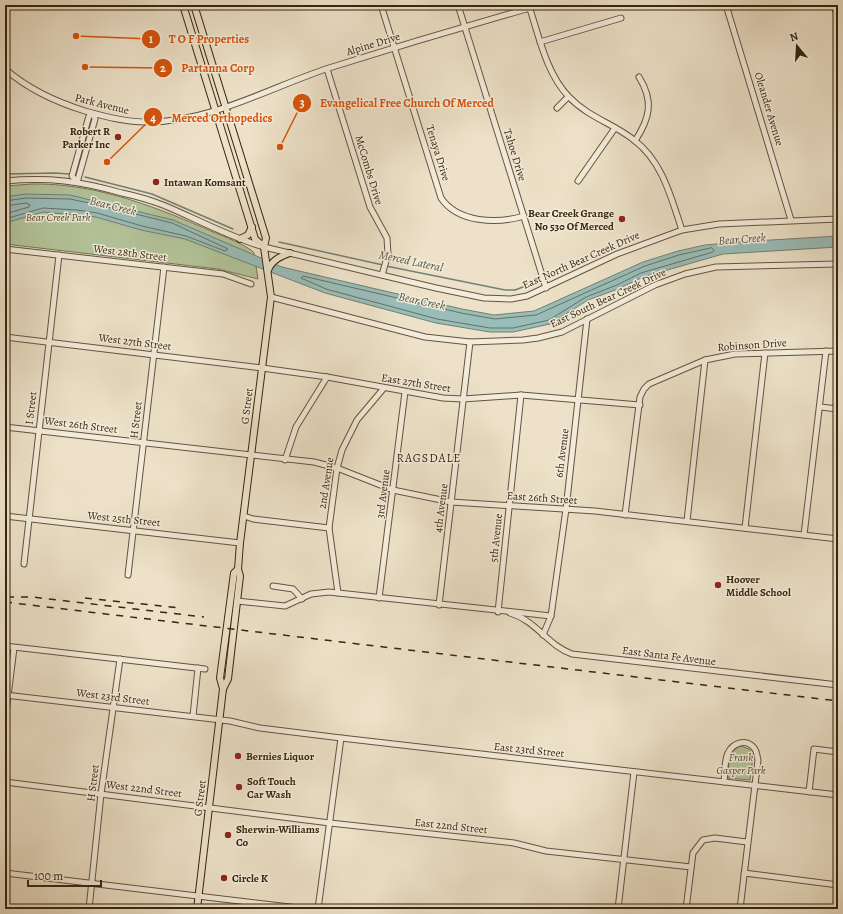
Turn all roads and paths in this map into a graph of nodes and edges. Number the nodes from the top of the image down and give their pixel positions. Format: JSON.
{"nodes":[{"id":1,"x":183,"y":5,"type":"edge"},
{"id":2,"x":194,"y":5,"type":"edge"},
{"id":3,"x":381,"y":5,"type":"edge"},
{"id":4,"x":458,"y":5,"type":"edge"},
{"id":5,"x":726,"y":5,"type":"edge"},
{"id":6,"x":834,"y":5,"type":"edge"},
{"id":7,"x":529,"y":6,"type":"edge"},
{"id":8,"x":620,"y":18,"type":"dead end"},
{"id":9,"x":838,"y":18,"type":"edge"},
{"id":10,"x":465,"y":27,"type":"junction"},
{"id":11,"x":540,"y":42,"type":"junction"},
{"id":12,"x":395,"y":48,"type":"junction"},
{"id":13,"x":5,"y":69,"type":"edge"},
{"id":14,"x":327,"y":69,"type":"junction"},
{"id":15,"x":639,"y":77,"type":"dead end"},
{"id":16,"x":568,"y":97,"type":"junction"},
{"id":17,"x":225,"y":106,"type":"junction"},
{"id":18,"x":557,"y":108,"type":"dead end"},
{"id":19,"x":216,"y":109,"type":"junction"},
{"id":20,"x":94,"y":114,"type":"junction"},
{"id":21,"x":615,"y":128,"type":"junction"},
{"id":22,"x":635,"y":141,"type":"junction"},
{"id":23,"x":78,"y":154,"type":"junction"},
{"id":24,"x":85,"y":156,"type":"junction"},
{"id":25,"x":75,"y":167,"type":"junction"},
{"id":26,"x":81,"y":169,"type":"junction"},
{"id":27,"x":5,"y":181,"type":"edge"},
{"id":28,"x":76,"y":181,"type":"junction"},
{"id":29,"x":578,"y":181,"type":"dead end"},
{"id":30,"x":524,"y":216,"type":"junction"},
{"id":31,"x":838,"y":219,"type":"edge"},
{"id":32,"x":791,"y":220,"type":"junction"},
{"id":33,"x":252,"y":227,"type":"junction"},
{"id":34,"x":682,"y":230,"type":"junction"},
{"id":35,"x":240,"y":239,"type":"junction"},
{"id":36,"x":264,"y":247,"type":"junction"},
{"id":37,"x":5,"y":249,"type":"edge"},
{"id":38,"x":290,"y":253,"type":"junction"},
{"id":39,"x":59,"y":255,"type":"junction"},
{"id":40,"x":838,"y":264,"type":"edge"},
{"id":41,"x":164,"y":267,"type":"junction"},
{"id":42,"x":268,"y":270,"type":"junction"},
{"id":43,"x":383,"y":272,"type":"junction"},
{"id":44,"x":251,"y":284,"type":"dead end"},
{"id":45,"x":546,"y":288,"type":"junction"},
{"id":46,"x":271,"y":297,"type":"junction"},
{"id":47,"x":588,"y":319,"type":"junction"},
{"id":48,"x":5,"y":337,"type":"edge"},
{"id":49,"x":49,"y":342,"type":"junction"},
{"id":50,"x":470,"y":342,"type":"junction"},
{"id":51,"x":826,"y":351,"type":"junction"},
{"id":52,"x":838,"y":351,"type":"edge"},
{"id":53,"x":765,"y":354,"type":"junction"},
{"id":54,"x":154,"y":355,"type":"junction"},
{"id":55,"x":704,"y":360,"type":"junction"},
{"id":56,"x":262,"y":368,"type":"junction"},
{"id":57,"x":328,"y":377,"type":"junction"},
{"id":58,"x":384,"y":388,"type":"junction"},
{"id":59,"x":405,"y":392,"type":"junction"},
{"id":60,"x":521,"y":395,"type":"junction"},
{"id":61,"x":463,"y":399,"type":"junction"},
{"id":62,"x":578,"y":399,"type":"junction"},
{"id":63,"x":640,"y":406,"type":"junction"},
{"id":64,"x":820,"y":407,"type":"junction"},
{"id":65,"x":838,"y":409,"type":"edge"},
{"id":66,"x":5,"y":426,"type":"edge"},
{"id":67,"x":38,"y":430,"type":"junction"},
{"id":68,"x":144,"y":443,"type":"junction"},
{"id":69,"x":251,"y":456,"type":"junction"},
{"id":70,"x":285,"y":460,"type":"junction"},
{"id":71,"x":337,"y":468,"type":"junction"},
{"id":72,"x":394,"y":490,"type":"junction"},
{"id":73,"x":451,"y":502,"type":"junction"},
{"id":74,"x":510,"y":506,"type":"junction"},
{"id":75,"x":566,"y":509,"type":"junction"},
{"id":76,"x":625,"y":515,"type":"junction"},
{"id":77,"x":5,"y":516,"type":"edge"},
{"id":78,"x":244,"y":516,"type":"junction"},
{"id":79,"x":28,"y":519,"type":"junction"},
{"id":80,"x":686,"y":521,"type":"junction"},
{"id":81,"x":329,"y":528,"type":"junction"},
{"id":82,"x":745,"y":528,"type":"junction"},
{"id":83,"x":134,"y":530,"type":"junction"},
{"id":84,"x":804,"y":535,"type":"junction"},
{"id":85,"x":838,"y":539,"type":"edge"},
{"id":86,"x":240,"y":543,"type":"junction"},
{"id":87,"x":24,"y":564,"type":"dead end"},
{"id":88,"x":238,"y":569,"type":"junction"},
{"id":89,"x":128,"y":575,"type":"dead end"},
{"id":90,"x":273,"y":586,"type":"dead end"},
{"id":91,"x":338,"y":593,"type":"junction"},
{"id":92,"x":379,"y":598,"type":"junction"},
{"id":93,"x":302,"y":599,"type":"junction"},
{"id":94,"x":237,"y":601,"type":"junction"},
{"id":95,"x":439,"y":605,"type":"junction"},
{"id":96,"x":498,"y":612,"type":"junction"},
{"id":97,"x":510,"y":613,"type":"junction"},
{"id":98,"x":551,"y":616,"type":"junction"},
{"id":99,"x":543,"y":635,"type":"junction"},
{"id":100,"x":5,"y":646,"type":"edge"},
{"id":101,"x":14,"y":648,"type":"junction"},
{"id":102,"x":120,"y":659,"type":"junction"},
{"id":103,"x":198,"y":668,"type":"junction"},
{"id":104,"x":205,"y":669,"type":"dead end"},
{"id":105,"x":838,"y":685,"type":"edge"},
{"id":106,"x":223,"y":689,"type":"junction"},
{"id":107,"x":7,"y":695,"type":"edge"},
{"id":108,"x":113,"y":707,"type":"junction"},
{"id":109,"x":192,"y":716,"type":"junction"},
{"id":110,"x":5,"y":720,"type":"edge"},
{"id":111,"x":219,"y":720,"type":"junction"},
{"id":112,"x":341,"y":738,"type":"junction"},
{"id":113,"x":838,"y":752,"type":"edge"},
{"id":114,"x":634,"y":772,"type":"junction"},
{"id":115,"x":5,"y":782,"type":"edge"},
{"id":116,"x":724,"y":782,"type":"junction"},
{"id":117,"x":754,"y":786,"type":"junction"},
{"id":118,"x":809,"y":792,"type":"junction"},
{"id":119,"x":101,"y":794,"type":"junction"},
{"id":120,"x":838,"y":795,"type":"edge"},
{"id":121,"x":208,"y":808,"type":"junction"},
{"id":122,"x":330,"y":823,"type":"junction"},
{"id":123,"x":748,"y":842,"type":"junction"},
{"id":124,"x":624,"y":860,"type":"junction"},
{"id":125,"x":691,"y":867,"type":"junction"},
{"id":126,"x":5,"y":873,"type":"edge"},
{"id":127,"x":744,"y":873,"type":"junction"},
{"id":128,"x":92,"y":884,"type":"junction"},
{"id":129,"x":838,"y":884,"type":"edge"},
{"id":130,"x":198,"y":896,"type":"junction"},
{"id":131,"x":89,"y":909,"type":"edge"},
{"id":132,"x":197,"y":909,"type":"edge"},
{"id":133,"x":308,"y":909,"type":"edge"},
{"id":134,"x":318,"y":909,"type":"edge"},
{"id":135,"x":618,"y":909,"type":"edge"},
{"id":136,"x":686,"y":909,"type":"edge"},
{"id":137,"x":740,"y":909,"type":"edge"}],
"edges":[{"from":1,"to":19,"type":"main road","name":"G Street"},
{"from":2,"to":17,"type":"main road","name":"G Street"},
{"from":3,"to":12,"type":"street","name":"Tenaya Drive"},
{"from":4,"to":10,"type":"street","name":"Tahoe Drive"},
{"from":5,"to":32,"type":"street","name":"Oleander Avenue"},
{"from":6,"to":9,"type":"street"},
{"from":7,"to":10,"type":"street","name":"Alpine Drive"},
{"from":7,"to":11,"type":"street"},
{"from":8,"to":11,"type":"street"},
{"from":10,"to":12,"type":"street","name":"Alpine Drive"},
{"from":10,"to":30,"type":"street","name":"Tahoe Drive"},
{"from":11,"to":16,"type":"street"},
{"from":12,"to":14,"type":"street","name":"Alpine Drive"},
{"from":12,"to":30,"type":"street","name":"Tenaya Drive"},
{"from":13,"to":20,"type":"street","name":"Park Avenue"},
{"from":14,"to":17,"type":"street","name":"Alpine Drive"},
{"from":14,"to":43,"type":"street","name":"McCombs Drive"},
{"from":15,"to":22,"type":"street"},
{"from":16,"to":18,"type":"street"},
{"from":16,"to":21,"type":"street"},
{"from":17,"to":19,"type":"street","name":"Park Avenue"},
{"from":17,"to":36,"type":"main road","name":"G Street"},
{"from":19,"to":20,"type":"street","name":"Park Avenue"},
{"from":19,"to":33,"type":"main road","name":"G Street"},
{"from":20,"to":23,"type":"street"},
{"from":20,"to":24,"type":"street"},
{"from":21,"to":22,"type":"street"},
{"from":21,"to":29,"type":"street"},
{"from":22,"to":34,"type":"street"},
{"from":23,"to":24,"type":"street"},
{"from":23,"to":25,"type":"street"},
{"from":24,"to":26,"type":"street"},
{"from":25,"to":26,"type":"street"},
{"from":25,"to":28,"type":"street"},
{"from":26,"to":28,"type":"street"},
{"from":27,"to":28,"type":"street","name":"East North Bear Creek Drive"},
{"from":28,"to":35,"type":"street","name":"East North Bear Creek Drive"},
{"from":30,"to":45,"type":"street","name":"Tahoe Drive"},
{"from":31,"to":32,"type":"street","name":"East North Bear Creek Drive"},
{"from":32,"to":34,"type":"street","name":"East North Bear Creek Drive"},
{"from":33,"to":35,"type":"main road"},
{"from":33,"to":36,"type":"main road","name":"G Street"},
{"from":34,"to":45,"type":"street","name":"East North Bear Creek Drive"},
{"from":35,"to":36,"type":"street","name":"East North Bear Creek Drive"},
{"from":36,"to":38,"type":"street","name":"East North Bear Creek Drive"},
{"from":36,"to":42,"type":"main road","name":"G Street"},
{"from":37,"to":39,"type":"street","name":"West 28th Street"},
{"from":38,"to":42,"type":"main road"},
{"from":38,"to":43,"type":"street","name":"East North Bear Creek Drive"},
{"from":39,"to":41,"type":"street","name":"West 28th Street"},
{"from":39,"to":49,"type":"street","name":"I Street"},
{"from":40,"to":47,"type":"street","name":"East South Bear Creek Drive"},
{"from":41,"to":44,"type":"street","name":"West 28th Street"},
{"from":41,"to":54,"type":"street","name":"H Street"},
{"from":42,"to":46,"type":"main road","name":"G Street"},
{"from":43,"to":45,"type":"street","name":"East North Bear Creek Drive"},
{"from":46,"to":50,"type":"street","name":"East South Bear Creek Drive"},
{"from":46,"to":56,"type":"main road","name":"G Street"},
{"from":47,"to":50,"type":"street","name":"East South Bear Creek Drive"},
{"from":47,"to":62,"type":"street","name":"6th Avenue"},
{"from":48,"to":49,"type":"street","name":"West 27th Street"},
{"from":49,"to":54,"type":"street","name":"West 27th Street"},
{"from":49,"to":67,"type":"street","name":"I Street"},
{"from":50,"to":61,"type":"street","name":"4th Avenue"},
{"from":51,"to":52,"type":"street","name":"Robinson Drive"},
{"from":51,"to":53,"type":"street","name":"Robinson Drive"},
{"from":51,"to":64,"type":"street"},
{"from":53,"to":55,"type":"street","name":"Robinson Drive"},
{"from":53,"to":82,"type":"street"},
{"from":54,"to":56,"type":"street","name":"West 27th Street"},
{"from":54,"to":68,"type":"street","name":"H Street"},
{"from":55,"to":63,"type":"street","name":"Robinson Drive"},
{"from":55,"to":80,"type":"street"},
{"from":56,"to":57,"type":"street","name":"East 27th Street"},
{"from":56,"to":69,"type":"main road","name":"G Street"},
{"from":57,"to":58,"type":"street","name":"East 27th Street"},
{"from":57,"to":70,"type":"street"},
{"from":58,"to":59,"type":"street","name":"East 27th Street"},
{"from":58,"to":71,"type":"street","name":"2nd Avenue"},
{"from":59,"to":61,"type":"street","name":"East 27th Street"},
{"from":59,"to":72,"type":"street","name":"3rd Avenue"},
{"from":60,"to":61,"type":"street","name":"East 27th Street"},
{"from":60,"to":62,"type":"street","name":"East 27th Street"},
{"from":60,"to":74,"type":"street","name":"5th Avenue"},
{"from":61,"to":73,"type":"street","name":"4th Avenue"},
{"from":62,"to":63,"type":"street","name":"East 27th Street"},
{"from":62,"to":75,"type":"street","name":"6th Avenue"},
{"from":63,"to":76,"type":"street","name":"Robinson Drive"},
{"from":64,"to":65,"type":"street"},
{"from":64,"to":84,"type":"street"},
{"from":66,"to":67,"type":"street","name":"West 26th Street"},
{"from":67,"to":68,"type":"street","name":"West 26th Street"},
{"from":67,"to":79,"type":"street","name":"I Street"},
{"from":68,"to":69,"type":"street","name":"West 26th Street"},
{"from":68,"to":83,"type":"street","name":"H Street"},
{"from":69,"to":70,"type":"street","name":"East 26th Street"},
{"from":69,"to":78,"type":"main road","name":"G Street"},
{"from":70,"to":71,"type":"street","name":"East 26th Street"},
{"from":71,"to":72,"type":"street","name":"East 26th Street"},
{"from":71,"to":81,"type":"street","name":"2nd Avenue"},
{"from":72,"to":73,"type":"street","name":"East 26th Street"},
{"from":72,"to":92,"type":"street","name":"3rd Avenue"},
{"from":73,"to":74,"type":"street","name":"East 26th Street"},
{"from":73,"to":95,"type":"street","name":"4th Avenue"},
{"from":74,"to":75,"type":"street","name":"East 26th Street"},
{"from":74,"to":96,"type":"street","name":"5th Avenue"},
{"from":75,"to":76,"type":"street","name":"East 26th Street"},
{"from":75,"to":98,"type":"street","name":"6th Avenue"},
{"from":76,"to":80,"type":"street","name":"East 26th Street"},
{"from":77,"to":79,"type":"street","name":"West 25th Street"},
{"from":78,"to":81,"type":"street"},
{"from":78,"to":86,"type":"main road","name":"G Street"},
{"from":79,"to":83,"type":"street","name":"West 25th Street"},
{"from":79,"to":87,"type":"street","name":"I Street"},
{"from":80,"to":82,"type":"street","name":"East 26th Street"},
{"from":81,"to":91,"type":"street","name":"2nd Avenue"},
{"from":82,"to":84,"type":"street","name":"East 26th Street"},
{"from":83,"to":86,"type":"street","name":"West 25th Street"},
{"from":83,"to":89,"type":"street","name":"H Street"},
{"from":84,"to":85,"type":"street","name":"East 26th Street"},
{"from":86,"to":88,"type":"main road","name":"G Street"},
{"from":88,"to":94,"type":"main road","name":"G Street"},
{"from":88,"to":106,"type":"main road","name":"G Street"},
{"from":90,"to":93,"type":"street"},
{"from":91,"to":92,"type":"street","name":"East Santa Fe Avenue"},
{"from":91,"to":93,"type":"street","name":"East Santa Fe Avenue"},
{"from":92,"to":95,"type":"street","name":"East Santa Fe Avenue"},
{"from":93,"to":94,"type":"street","name":"East Santa Fe Avenue"},
{"from":94,"to":106,"type":"main road","name":"G Street"},
{"from":95,"to":96,"type":"street","name":"East Santa Fe Avenue"},
{"from":96,"to":97,"type":"street","name":"East Santa Fe Avenue"},
{"from":97,"to":98,"type":"street","name":"East Santa Fe Avenue"},
{"from":97,"to":99,"type":"street","name":"East Santa Fe Avenue"},
{"from":98,"to":99,"type":"street","name":"6th Avenue"},
{"from":99,"to":105,"type":"street","name":"East Santa Fe Avenue"},
{"from":100,"to":101,"type":"street"},
{"from":101,"to":102,"type":"street"},
{"from":101,"to":107,"type":"street"},
{"from":102,"to":103,"type":"street"},
{"from":102,"to":108,"type":"street","name":"H Street"},
{"from":103,"to":104,"type":"street"},
{"from":103,"to":109,"type":"street"},
{"from":106,"to":111,"type":"main road","name":"G Street"},
{"from":107,"to":108,"type":"street","name":"West 23rd Street"},
{"from":107,"to":110,"type":"street"},
{"from":108,"to":109,"type":"street","name":"West 23rd Street"},
{"from":108,"to":119,"type":"street","name":"H Street"},
{"from":109,"to":111,"type":"street","name":"West 23rd Street"},
{"from":111,"to":112,"type":"street","name":"East 23rd Street"},
{"from":111,"to":121,"type":"main road","name":"G Street"},
{"from":112,"to":114,"type":"street","name":"East 23rd Street"},
{"from":112,"to":122,"type":"street"},
{"from":113,"to":118,"type":"street"},
{"from":114,"to":116,"type":"street","name":"East 23rd Street"},
{"from":114,"to":124,"type":"street"},
{"from":115,"to":119,"type":"street","name":"West 22nd Street"},
{"from":116,"to":117,"type":"street","name":"East 23rd Street"},
{"from":116,"to":117,"type":"street"},
{"from":117,"to":118,"type":"street","name":"East 23rd Street"},
{"from":117,"to":123,"type":"street"},
{"from":118,"to":120,"type":"street","name":"East 23rd Street"},
{"from":119,"to":121,"type":"street","name":"West 22nd Street"},
{"from":119,"to":128,"type":"street","name":"H Street"},
{"from":121,"to":122,"type":"street","name":"East 22nd Street"},
{"from":121,"to":130,"type":"main road","name":"G Street"},
{"from":122,"to":124,"type":"street","name":"East 22nd Street"},
{"from":122,"to":134,"type":"street"},
{"from":123,"to":125,"type":"street"},
{"from":123,"to":127,"type":"street"},
{"from":124,"to":125,"type":"street","name":"East 22nd Street"},
{"from":124,"to":135,"type":"street"},
{"from":125,"to":136,"type":"street"},
{"from":126,"to":128,"type":"street"},
{"from":127,"to":129,"type":"street"},
{"from":127,"to":137,"type":"street"},
{"from":128,"to":130,"type":"street"},
{"from":128,"to":131,"type":"street","name":"H Street"},
{"from":130,"to":132,"type":"main road","name":"G Street"},
{"from":130,"to":133,"type":"street"}]}
